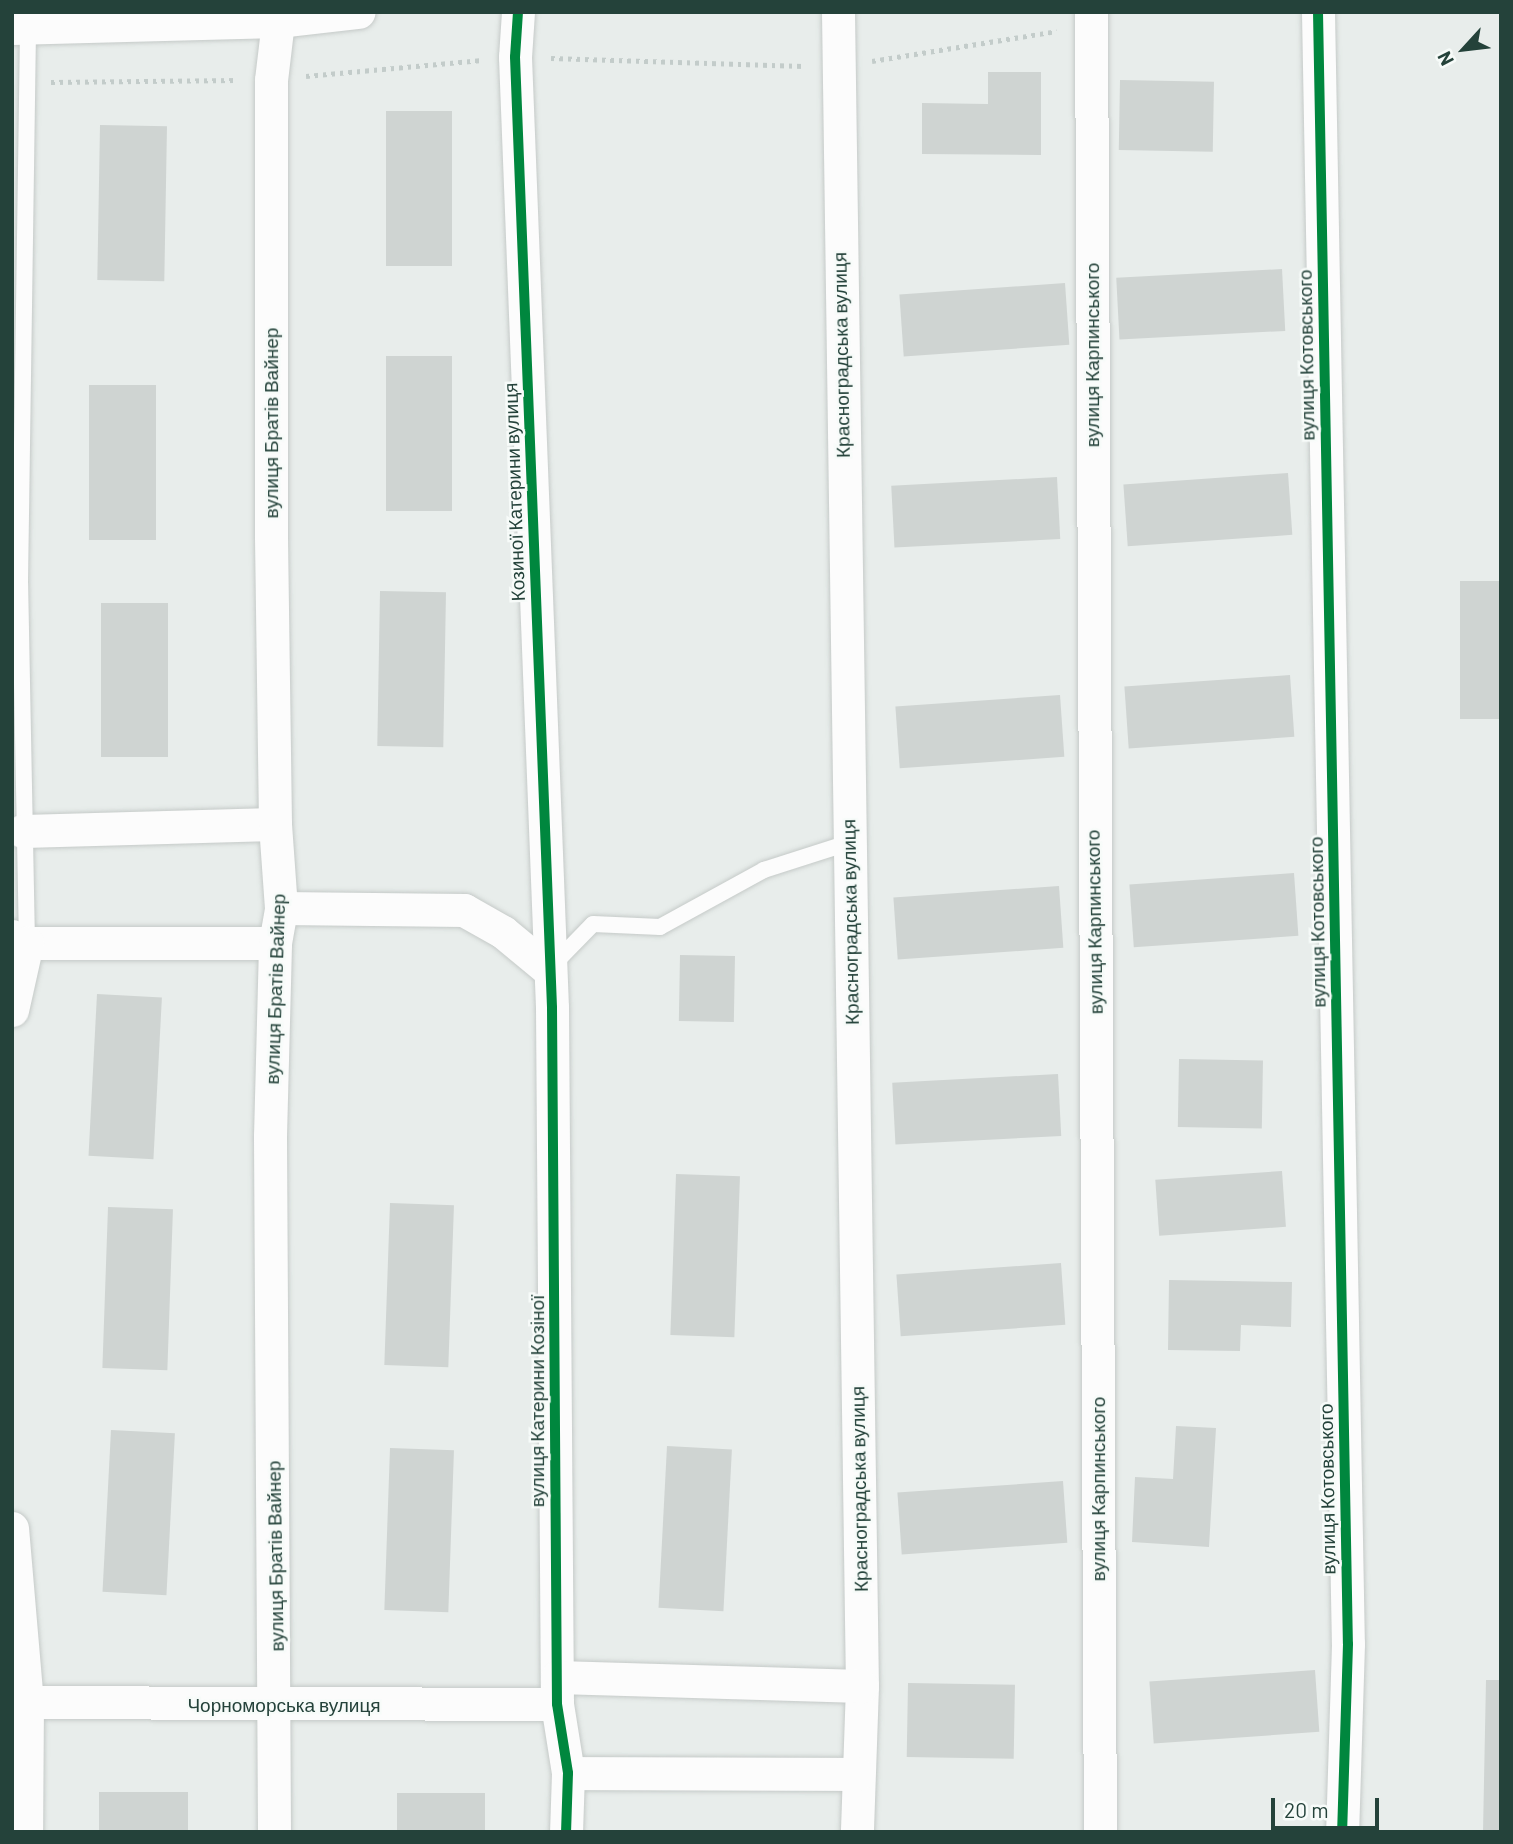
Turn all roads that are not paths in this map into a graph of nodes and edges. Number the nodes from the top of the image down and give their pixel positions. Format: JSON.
{"nodes":[{"id":1,"x":358,"y":12,"type":"edge"},
{"id":2,"x":518,"y":12,"type":"edge"},
{"id":3,"x":838,"y":12,"type":"edge"},
{"id":4,"x":1091,"y":12,"type":"edge"},
{"id":5,"x":1318,"y":12,"type":"edge"},
{"id":6,"x":278,"y":21,"type":"junction"},
{"id":7,"x":20,"y":28,"type":"edge"},
{"id":8,"x":275,"y":824,"type":"junction"},
{"id":9,"x":22,"y":831,"type":"junction"},
{"id":10,"x":848,"y":843,"type":"junction"},
{"id":11,"x":281,"y":908,"type":"junction"},
{"id":12,"x":20,"y":939,"type":"edge"},
{"id":13,"x":275,"y":943,"type":"junction"},
{"id":14,"x":549,"y":970,"type":"junction"},
{"id":15,"x":12,"y":1010,"type":"edge"},
{"id":16,"x":12,"y":1528,"type":"edge"},
{"id":17,"x":862,"y":1686,"type":"junction"},
{"id":18,"x":557,"y":1690,"type":"junction"},
{"id":19,"x":20,"y":1702,"type":"edge"},
{"id":20,"x":277,"y":1706,"type":"junction"},
{"id":21,"x":568,"y":1773,"type":"junction"},
{"id":22,"x":858,"y":1774,"type":"junction"},
{"id":23,"x":26,"y":1832,"type":"edge"},
{"id":24,"x":274,"y":1832,"type":"edge"},
{"id":25,"x":566,"y":1832,"type":"edge"},
{"id":26,"x":857,"y":1832,"type":"edge"},
{"id":27,"x":1100,"y":1832,"type":"edge"},
{"id":28,"x":1342,"y":1832,"type":"edge"}],
"edges":[{"from":1,"to":6,"type":"street"},
{"from":2,"to":14,"type":"street","name":"Козиної Катерини вулиця"},
{"from":3,"to":10,"type":"street","name":"Красноградська вулиця"},
{"from":4,"to":27,"type":"street","name":"вулиця Карпинського"},
{"from":5,"to":28,"type":"street","name":"вулиця Котовського"},
{"from":6,"to":7,"type":"street"},
{"from":6,"to":8,"type":"street","name":"вулиця Братів Вайнер"},
{"from":7,"to":9,"type":"lane"},
{"from":8,"to":9,"type":"street"},
{"from":8,"to":11,"type":"street","name":"вулиця Братів Вайнер"},
{"from":9,"to":12,"type":"lane"},
{"from":10,"to":14,"type":"lane"},
{"from":10,"to":17,"type":"street","name":"Красноградська вулиця"},
{"from":11,"to":13,"type":"street","name":"вулиця Братів Вайнер"},
{"from":11,"to":14,"type":"street"},
{"from":12,"to":13,"type":"street"},
{"from":12,"to":15,"type":"street"},
{"from":13,"to":20,"type":"street","name":"вулиця Братів Вайнер"},
{"from":14,"to":18,"type":"street","name":"вулиця Катерини Козіної"},
{"from":16,"to":19,"type":"street"},
{"from":17,"to":18,"type":"street","name":"Чорноморська вулиця"},
{"from":17,"to":22,"type":"street","name":"Красноградська вулиця"},
{"from":18,"to":20,"type":"street","name":"Чорноморська вулиця"},
{"from":18,"to":21,"type":"street","name":"вулиця Катерини Козіної"},
{"from":19,"to":20,"type":"street","name":"Чорноморська вулиця"},
{"from":19,"to":23,"type":"street"},
{"from":20,"to":24,"type":"street","name":"вулиця Братів Вайнер"},
{"from":21,"to":22,"type":"street"},
{"from":21,"to":25,"type":"street","name":"вулиця Катерини Козіної"},
{"from":22,"to":26,"type":"street","name":"Красноградська вулиця"}]}
